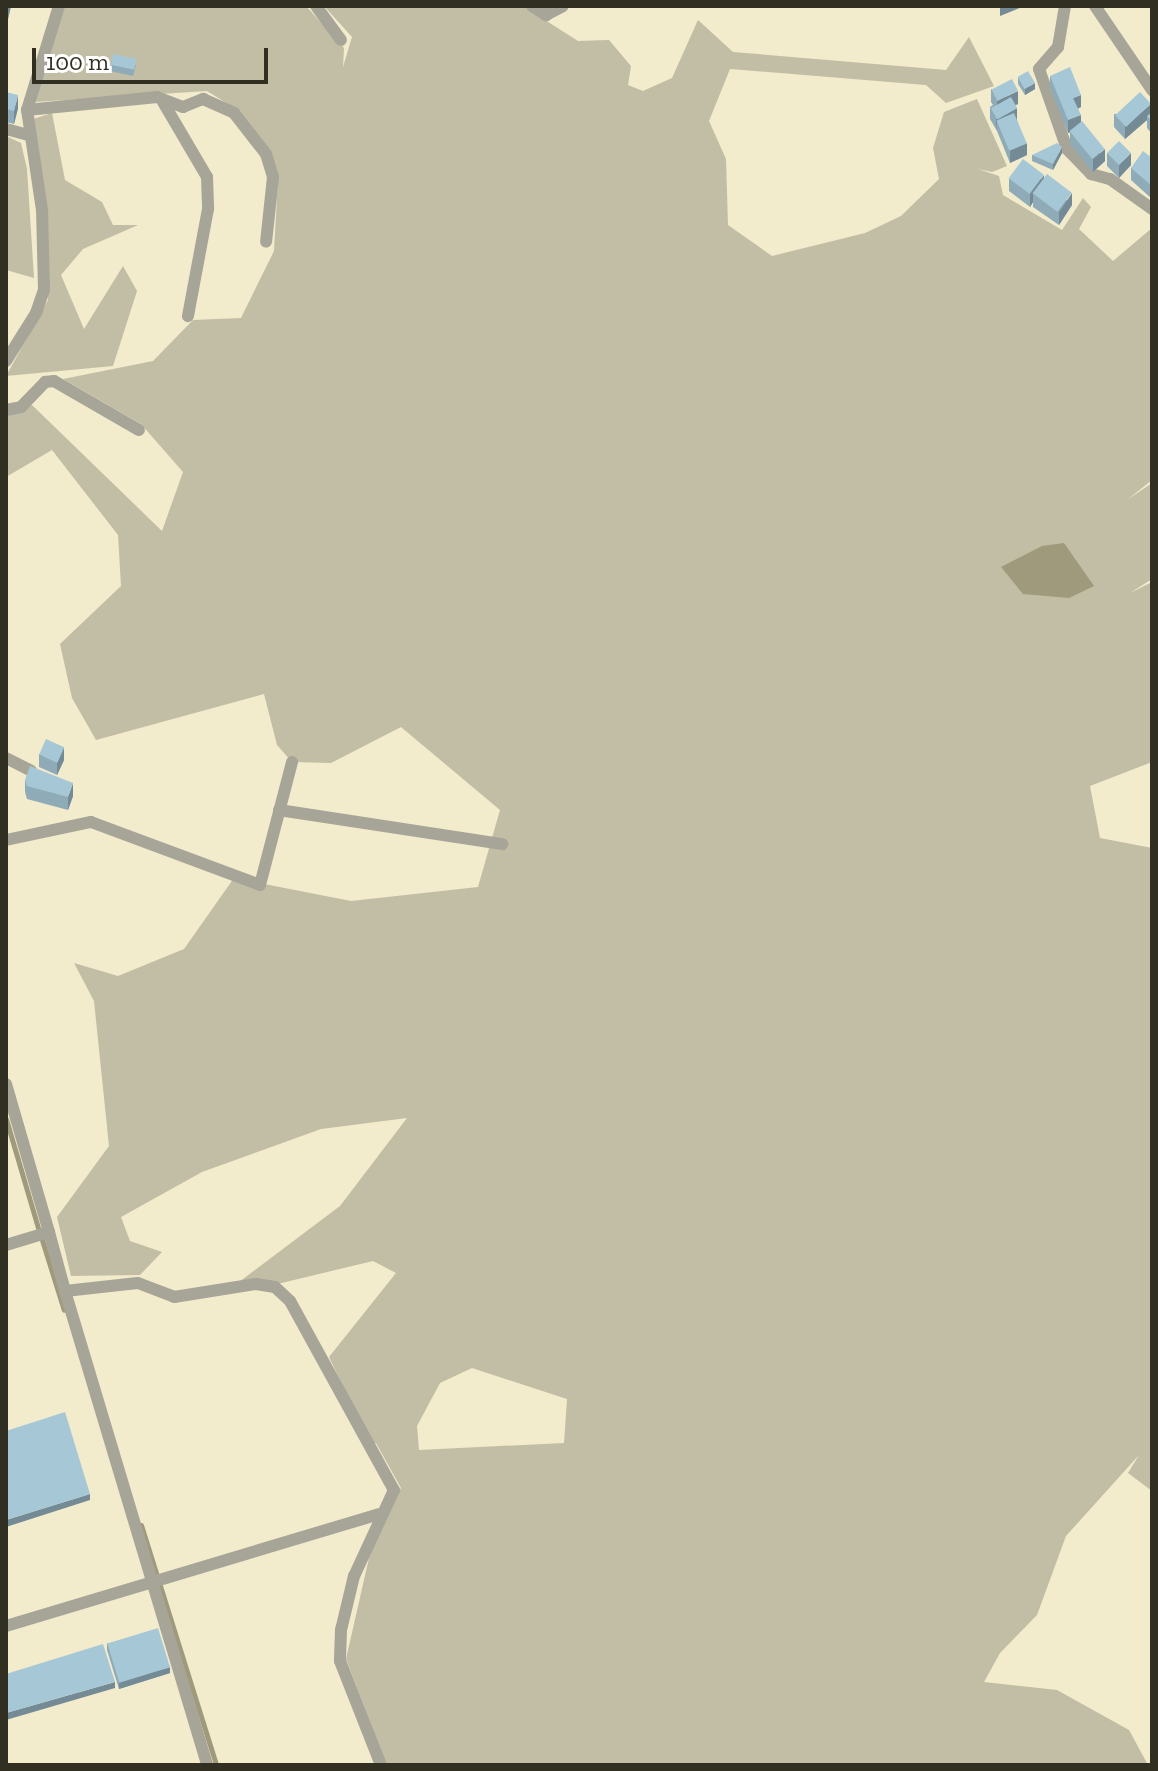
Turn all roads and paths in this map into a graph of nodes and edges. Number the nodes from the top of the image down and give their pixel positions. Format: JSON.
{"nodes":[{"id":1,"x":59,"y":6,"type":"edge"},
{"id":2,"x":316,"y":6,"type":"edge"},
{"id":3,"x":532,"y":6,"type":"edge"},
{"id":4,"x":563,"y":6,"type":"edge"},
{"id":5,"x":1065,"y":6,"type":"edge"},
{"id":6,"x":1095,"y":6,"type":"edge"},
{"id":7,"x":341,"y":40,"type":"dead end"},
{"id":8,"x":1152,"y":90,"type":"edge"},
{"id":9,"x":162,"y":100,"type":"junction"},
{"id":10,"x":27,"y":110,"type":"junction"},
{"id":11,"x":6,"y":129,"type":"edge"},
{"id":12,"x":29,"y":135,"type":"junction"},
{"id":13,"x":1152,"y":209,"type":"edge"},
{"id":14,"x":266,"y":242,"type":"dead end"},
{"id":15,"x":188,"y":316,"type":"dead end"},
{"id":16,"x":6,"y":361,"type":"edge"},
{"id":17,"x":6,"y":410,"type":"edge"},
{"id":18,"x":139,"y":430,"type":"dead end"},
{"id":19,"x":6,"y":758,"type":"edge"},
{"id":20,"x":292,"y":762,"type":"dead end"},
{"id":21,"x":31,"y":771,"type":"edge"},
{"id":22,"x":279,"y":810,"type":"junction"},
{"id":23,"x":6,"y":840,"type":"edge"},
{"id":24,"x":502,"y":844,"type":"dead end"},
{"id":25,"x":6,"y":1084,"type":"edge"},
{"id":26,"x":49,"y":1232,"type":"junction"},
{"id":27,"x":6,"y":1245,"type":"edge"},
{"id":28,"x":65,"y":1291,"type":"junction"},
{"id":29,"x":379,"y":1514,"type":"junction"},
{"id":30,"x":159,"y":1579,"type":"junction"},
{"id":31,"x":6,"y":1626,"type":"edge"},
{"id":32,"x":207,"y":1765,"type":"edge"},
{"id":33,"x":381,"y":1765,"type":"edge"}],
"edges":[{"from":1,"to":10,"type":"street"},
{"from":2,"to":7,"type":"street"},
{"from":3,"to":4,"type":"street"},
{"from":5,"to":13,"type":"street"},
{"from":6,"to":8,"type":"street"},
{"from":9,"to":10,"type":"street"},
{"from":9,"to":14,"type":"street"},
{"from":9,"to":15,"type":"street"},
{"from":10,"to":12,"type":"street"},
{"from":11,"to":12,"type":"street"},
{"from":12,"to":16,"type":"street"},
{"from":17,"to":18,"type":"street"},
{"from":19,"to":21,"type":"street"},
{"from":20,"to":22,"type":"street"},
{"from":22,"to":23,"type":"street"},
{"from":22,"to":24,"type":"street"},
{"from":25,"to":26,"type":"street"},
{"from":26,"to":27,"type":"street"},
{"from":26,"to":28,"type":"street"},
{"from":28,"to":29,"type":"street"},
{"from":28,"to":30,"type":"street"},
{"from":29,"to":30,"type":"street"},
{"from":29,"to":33,"type":"street"},
{"from":30,"to":31,"type":"street"},
{"from":30,"to":32,"type":"street"}]}
